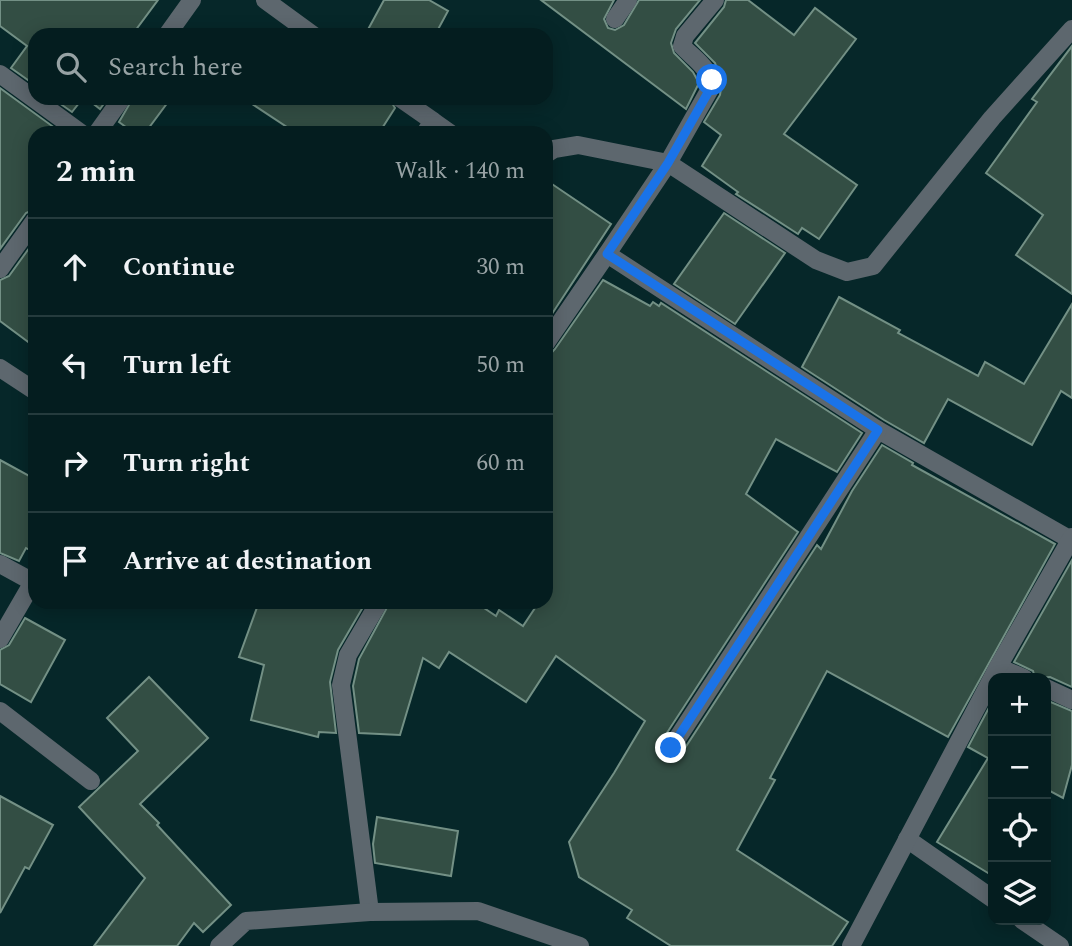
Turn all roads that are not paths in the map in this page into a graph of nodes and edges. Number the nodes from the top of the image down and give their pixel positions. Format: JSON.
{"nodes":[{"id":1,"x":192,"y":0,"type":"edge"},
{"id":2,"x":265,"y":0,"type":"edge"},
{"id":3,"x":628,"y":0,"type":"edge"},
{"id":4,"x":715,"y":0,"type":"edge"},
{"id":5,"x":615,"y":19,"type":"dead end"},
{"id":6,"x":172,"y":28,"type":"edge"},
{"id":7,"x":303,"y":28,"type":"edge"},
{"id":8,"x":1072,"y":29,"type":"edge"},
{"id":9,"x":0,"y":74,"type":"edge"},
{"id":10,"x":28,"y":94,"type":"edge"},
{"id":11,"x":43,"y":105,"type":"edge"},
{"id":12,"x":117,"y":105,"type":"edge"},
{"id":13,"x":407,"y":105,"type":"edge"},
{"id":14,"x":71,"y":126,"type":"edge"},
{"id":15,"x":102,"y":126,"type":"edge"},
{"id":16,"x":428,"y":126,"type":"edge"},
{"id":17,"x":553,"y":150,"type":"edge"},
{"id":18,"x":668,"y":163,"type":"junction"},
{"id":19,"x":28,"y":230,"type":"edge"},
{"id":20,"x":607,"y":254,"type":"junction"},
{"id":21,"x":0,"y":269,"type":"edge"},
{"id":22,"x":553,"y":333,"type":"edge"},
{"id":23,"x":0,"y":368,"type":"edge"},
{"id":24,"x":28,"y":386,"type":"edge"},
{"id":25,"x":878,"y":430,"type":"junction"},
{"id":26,"x":1071,"y":539,"type":"edge"},
{"id":27,"x":0,"y":564,"type":"edge"},
{"id":28,"x":28,"y":577,"type":"edge"},
{"id":29,"x":28,"y":590,"type":"edge"},
{"id":30,"x":375,"y":609,"type":"edge"},
{"id":31,"x":0,"y":639,"type":"edge"},
{"id":32,"x":998,"y":667,"type":"junction"},
{"id":33,"x":1012,"y":673,"type":"edge"},
{"id":34,"x":1051,"y":690,"type":"edge"},
{"id":35,"x":1072,"y":699,"type":"edge"},
{"id":36,"x":0,"y":711,"type":"edge"},
{"id":37,"x":671,"y":748,"type":"dead end"},
{"id":38,"x":91,"y":781,"type":"dead end"},
{"id":39,"x":907,"y":839,"type":"junction"},
{"id":40,"x":988,"y":896,"type":"edge"},
{"id":41,"x":370,"y":912,"type":"junction"},
{"id":42,"x":1029,"y":925,"type":"edge"},
{"id":43,"x":219,"y":946,"type":"edge"},
{"id":44,"x":580,"y":946,"type":"edge"},
{"id":45,"x":850,"y":946,"type":"edge"},
{"id":46,"x":1060,"y":946,"type":"edge"}],
"edges":[{"from":1,"to":6,"type":"street"},
{"from":2,"to":7,"type":"street"},
{"from":3,"to":5,"type":"street"},
{"from":4,"to":18,"type":"street"},
{"from":8,"to":18,"type":"street"},
{"from":9,"to":10,"type":"street"},
{"from":11,"to":14,"type":"street"},
{"from":12,"to":15,"type":"street"},
{"from":13,"to":16,"type":"street"},
{"from":17,"to":18,"type":"street"},
{"from":18,"to":20,"type":"street"},
{"from":19,"to":21,"type":"street"},
{"from":20,"to":22,"type":"street"},
{"from":20,"to":25,"type":"street"},
{"from":23,"to":24,"type":"street"},
{"from":25,"to":26,"type":"street"},
{"from":25,"to":37,"type":"street"},
{"from":26,"to":32,"type":"street"},
{"from":27,"to":28,"type":"street"},
{"from":29,"to":31,"type":"street"},
{"from":30,"to":41,"type":"street"},
{"from":32,"to":33,"type":"street"},
{"from":32,"to":39,"type":"street"},
{"from":34,"to":35,"type":"street"},
{"from":36,"to":38,"type":"street"},
{"from":39,"to":40,"type":"street"},
{"from":39,"to":45,"type":"street"},
{"from":41,"to":43,"type":"street"},
{"from":41,"to":44,"type":"street"},
{"from":42,"to":46,"type":"street"}]}
